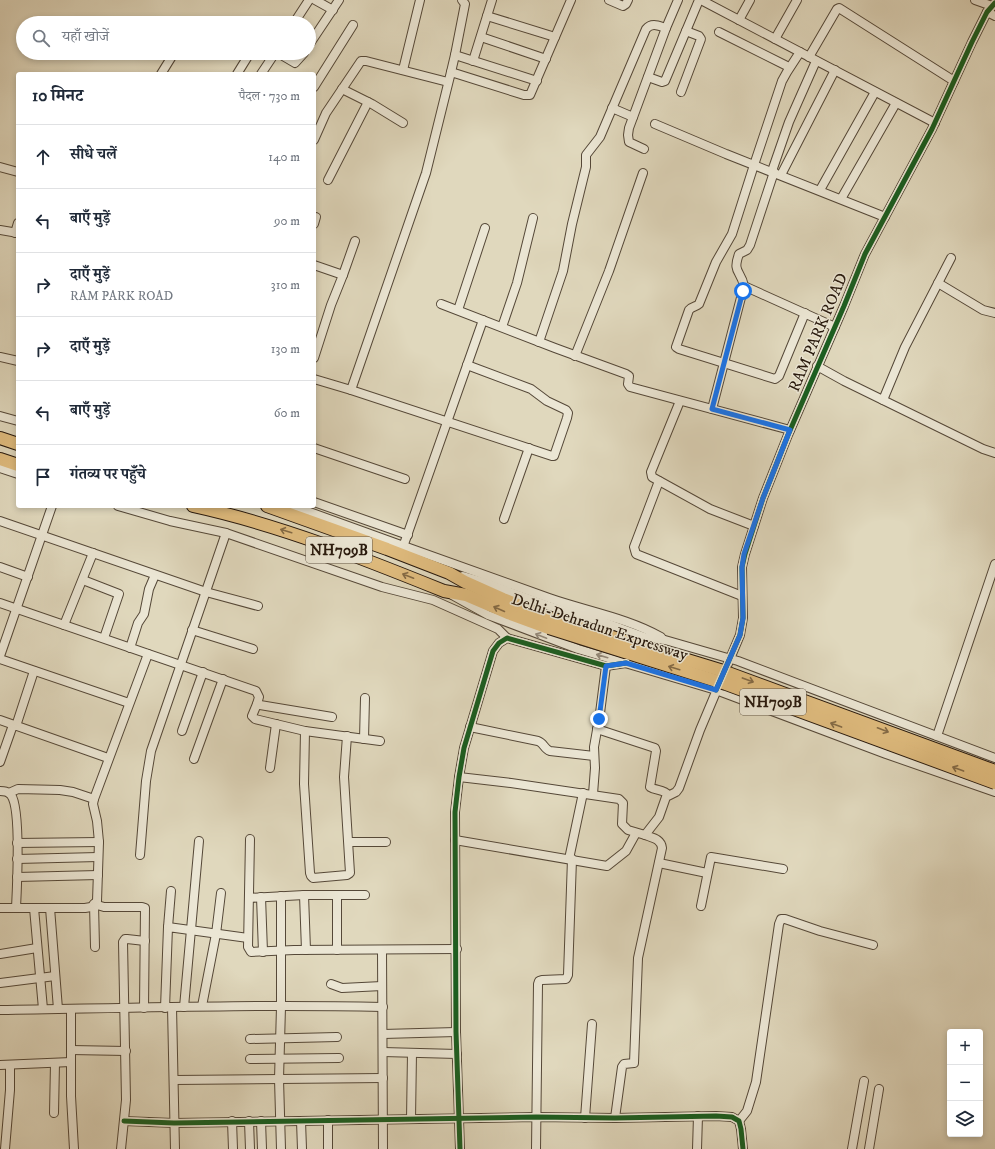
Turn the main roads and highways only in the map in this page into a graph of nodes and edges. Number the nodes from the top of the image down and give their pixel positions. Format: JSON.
{"nodes":[{"id":1,"x":0,"y":438,"type":"edge"},
{"id":2,"x":16,"y":443,"type":"edge"},
{"id":3,"x":0,"y":459,"type":"edge"},
{"id":4,"x":16,"y":464,"type":"edge"},
{"id":5,"x":202,"y":508,"type":"edge"},
{"id":6,"x":273,"y":508,"type":"edge"},
{"id":7,"x":550,"y":623,"type":"junction"},
{"id":8,"x":995,"y":771,"type":"edge"},
{"id":9,"x":995,"y":783,"type":"edge"}],
"edges":[{"from":1,"to":2,"type":"highway"},
{"from":3,"to":4,"type":"highway"},
{"from":7,"to":5,"type":"highway","name":"Delhi-Dehradun Expressway","number":"NH709B","one_way":true},
{"from":6,"to":7,"type":"highway","name":"Delhi-Dehradun Expressway","number":"NH709B"},
{"from":7,"to":8,"type":"highway","name":"Delhi-Dehradun Expressway","number":"NH709B","one_way":true,"bridge":true},
{"from":9,"to":7,"type":"highway","name":"Delhi-Dehradun Expressway","number":"NH709B","one_way":true,"bridge":true}]}
